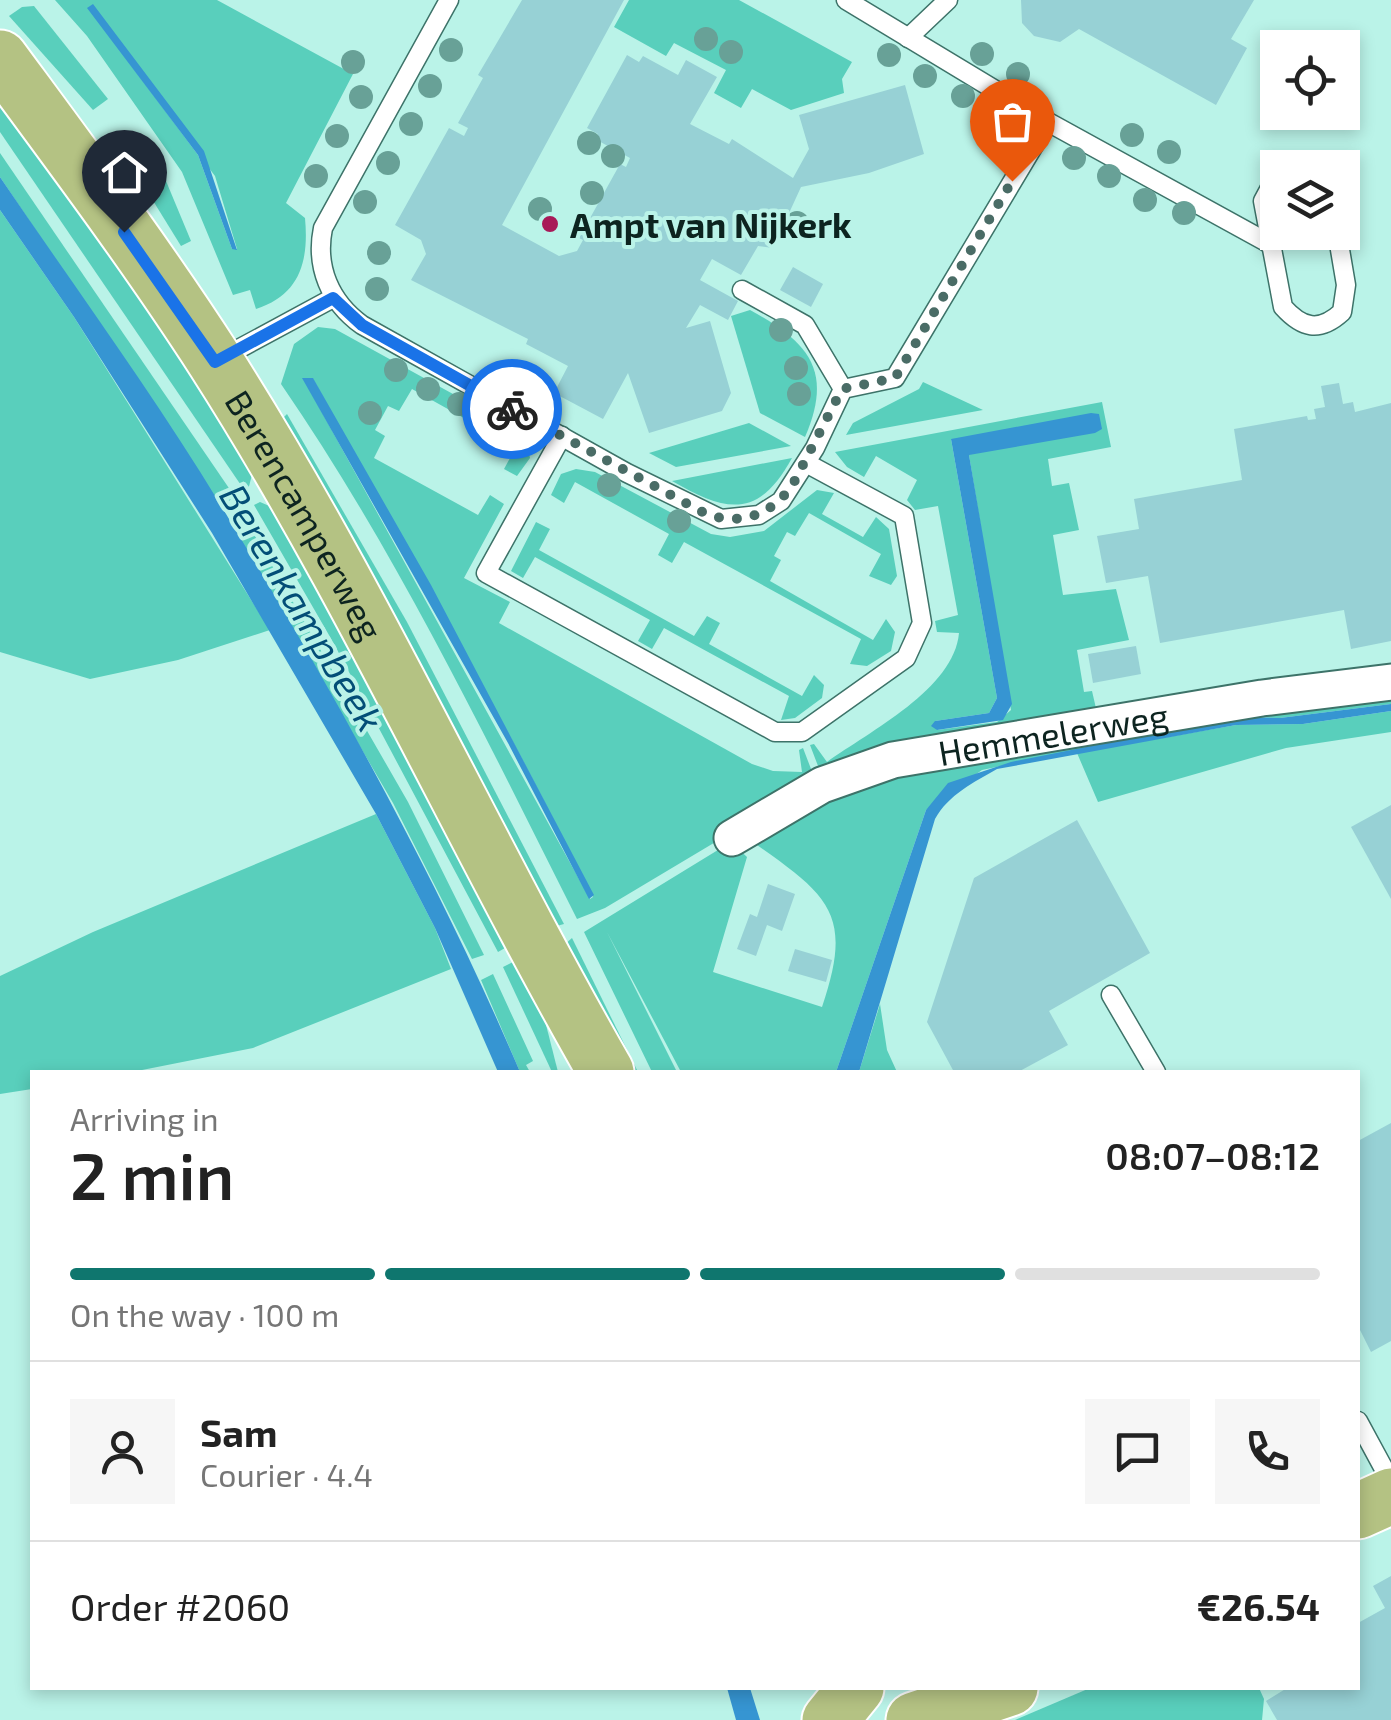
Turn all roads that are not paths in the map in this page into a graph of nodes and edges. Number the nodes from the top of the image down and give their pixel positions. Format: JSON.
{"nodes":[{"id":1,"x":449,"y":0,"type":"edge"},
{"id":2,"x":846,"y":0,"type":"edge"},
{"id":3,"x":948,"y":0,"type":"edge"},
{"id":4,"x":908,"y":38,"type":"junction"},
{"id":5,"x":0,"y":58,"type":"edge"},
{"id":6,"x":1048,"y":122,"type":"junction"},
{"id":7,"x":1260,"y":238,"type":"edge"},
{"id":8,"x":1273,"y":250,"type":"edge"},
{"id":9,"x":1340,"y":250,"type":"edge"},
{"id":10,"x":742,"y":290,"type":"dead end"},
{"id":11,"x":333,"y":298,"type":"junction"},
{"id":12,"x":215,"y":362,"type":"junction"},
{"id":13,"x":842,"y":389,"type":"junction"},
{"id":14,"x":562,"y":436,"type":"junction"},
{"id":15,"x":806,"y":463,"type":"junction"},
{"id":16,"x":1391,"y":682,"type":"edge"},
{"id":17,"x":732,"y":838,"type":"dead end"},
{"id":18,"x":535,"y":948,"type":"junction"},
{"id":19,"x":1112,"y":996,"type":"dead end"},
{"id":20,"x":584,"y":1070,"type":"edge"},
{"id":21,"x":605,"y":1070,"type":"edge"},
{"id":22,"x":1155,"y":1070,"type":"edge"},
{"id":23,"x":1360,"y":1425,"type":"edge"},
{"id":24,"x":1391,"y":1482,"type":"edge"},
{"id":25,"x":1391,"y":1496,"type":"edge"},
{"id":26,"x":1360,"y":1510,"type":"edge"},
{"id":27,"x":818,"y":1690,"type":"edge"},
{"id":28,"x":854,"y":1690,"type":"edge"},
{"id":29,"x":867,"y":1690,"type":"edge"},
{"id":30,"x":1004,"y":1690,"type":"edge"},
{"id":31,"x":829,"y":1720,"type":"edge"},
{"id":32,"x":875,"y":1720,"type":"edge"},
{"id":33,"x":914,"y":1720,"type":"edge"}],
"edges":[{"from":1,"to":11,"type":"lane"},
{"from":2,"to":4,"type":"lane"},
{"from":3,"to":4,"type":"lane"},
{"from":4,"to":6,"type":"lane"},
{"from":5,"to":12,"type":"main road","name":"Berencamperweg"},
{"from":6,"to":7,"type":"lane"},
{"from":6,"to":13,"type":"lane"},
{"from":8,"to":9,"type":"lane"},
{"from":10,"to":13,"type":"lane"},
{"from":11,"to":12,"type":"lane"},
{"from":11,"to":14,"type":"lane"},
{"from":12,"to":18,"type":"main road","name":"Berencamperweg"},
{"from":13,"to":15,"type":"lane"},
{"from":14,"to":15,"type":"lane"},
{"from":14,"to":15,"type":"lane"},
{"from":16,"to":17,"type":"street","name":"Hemmelerweg"},
{"from":18,"to":20,"type":"main road","name":"Berencamperweg"},
{"from":18,"to":21,"type":"main road","name":"Berencamperweg"},
{"from":19,"to":22,"type":"lane"},
{"from":23,"to":24,"type":"lane"},
{"from":25,"to":26,"type":"main road"},
{"from":27,"to":31,"type":"main road"},
{"from":28,"to":31,"type":"main road"},
{"from":29,"to":32,"type":"main road"},
{"from":30,"to":33,"type":"main road"}]}
